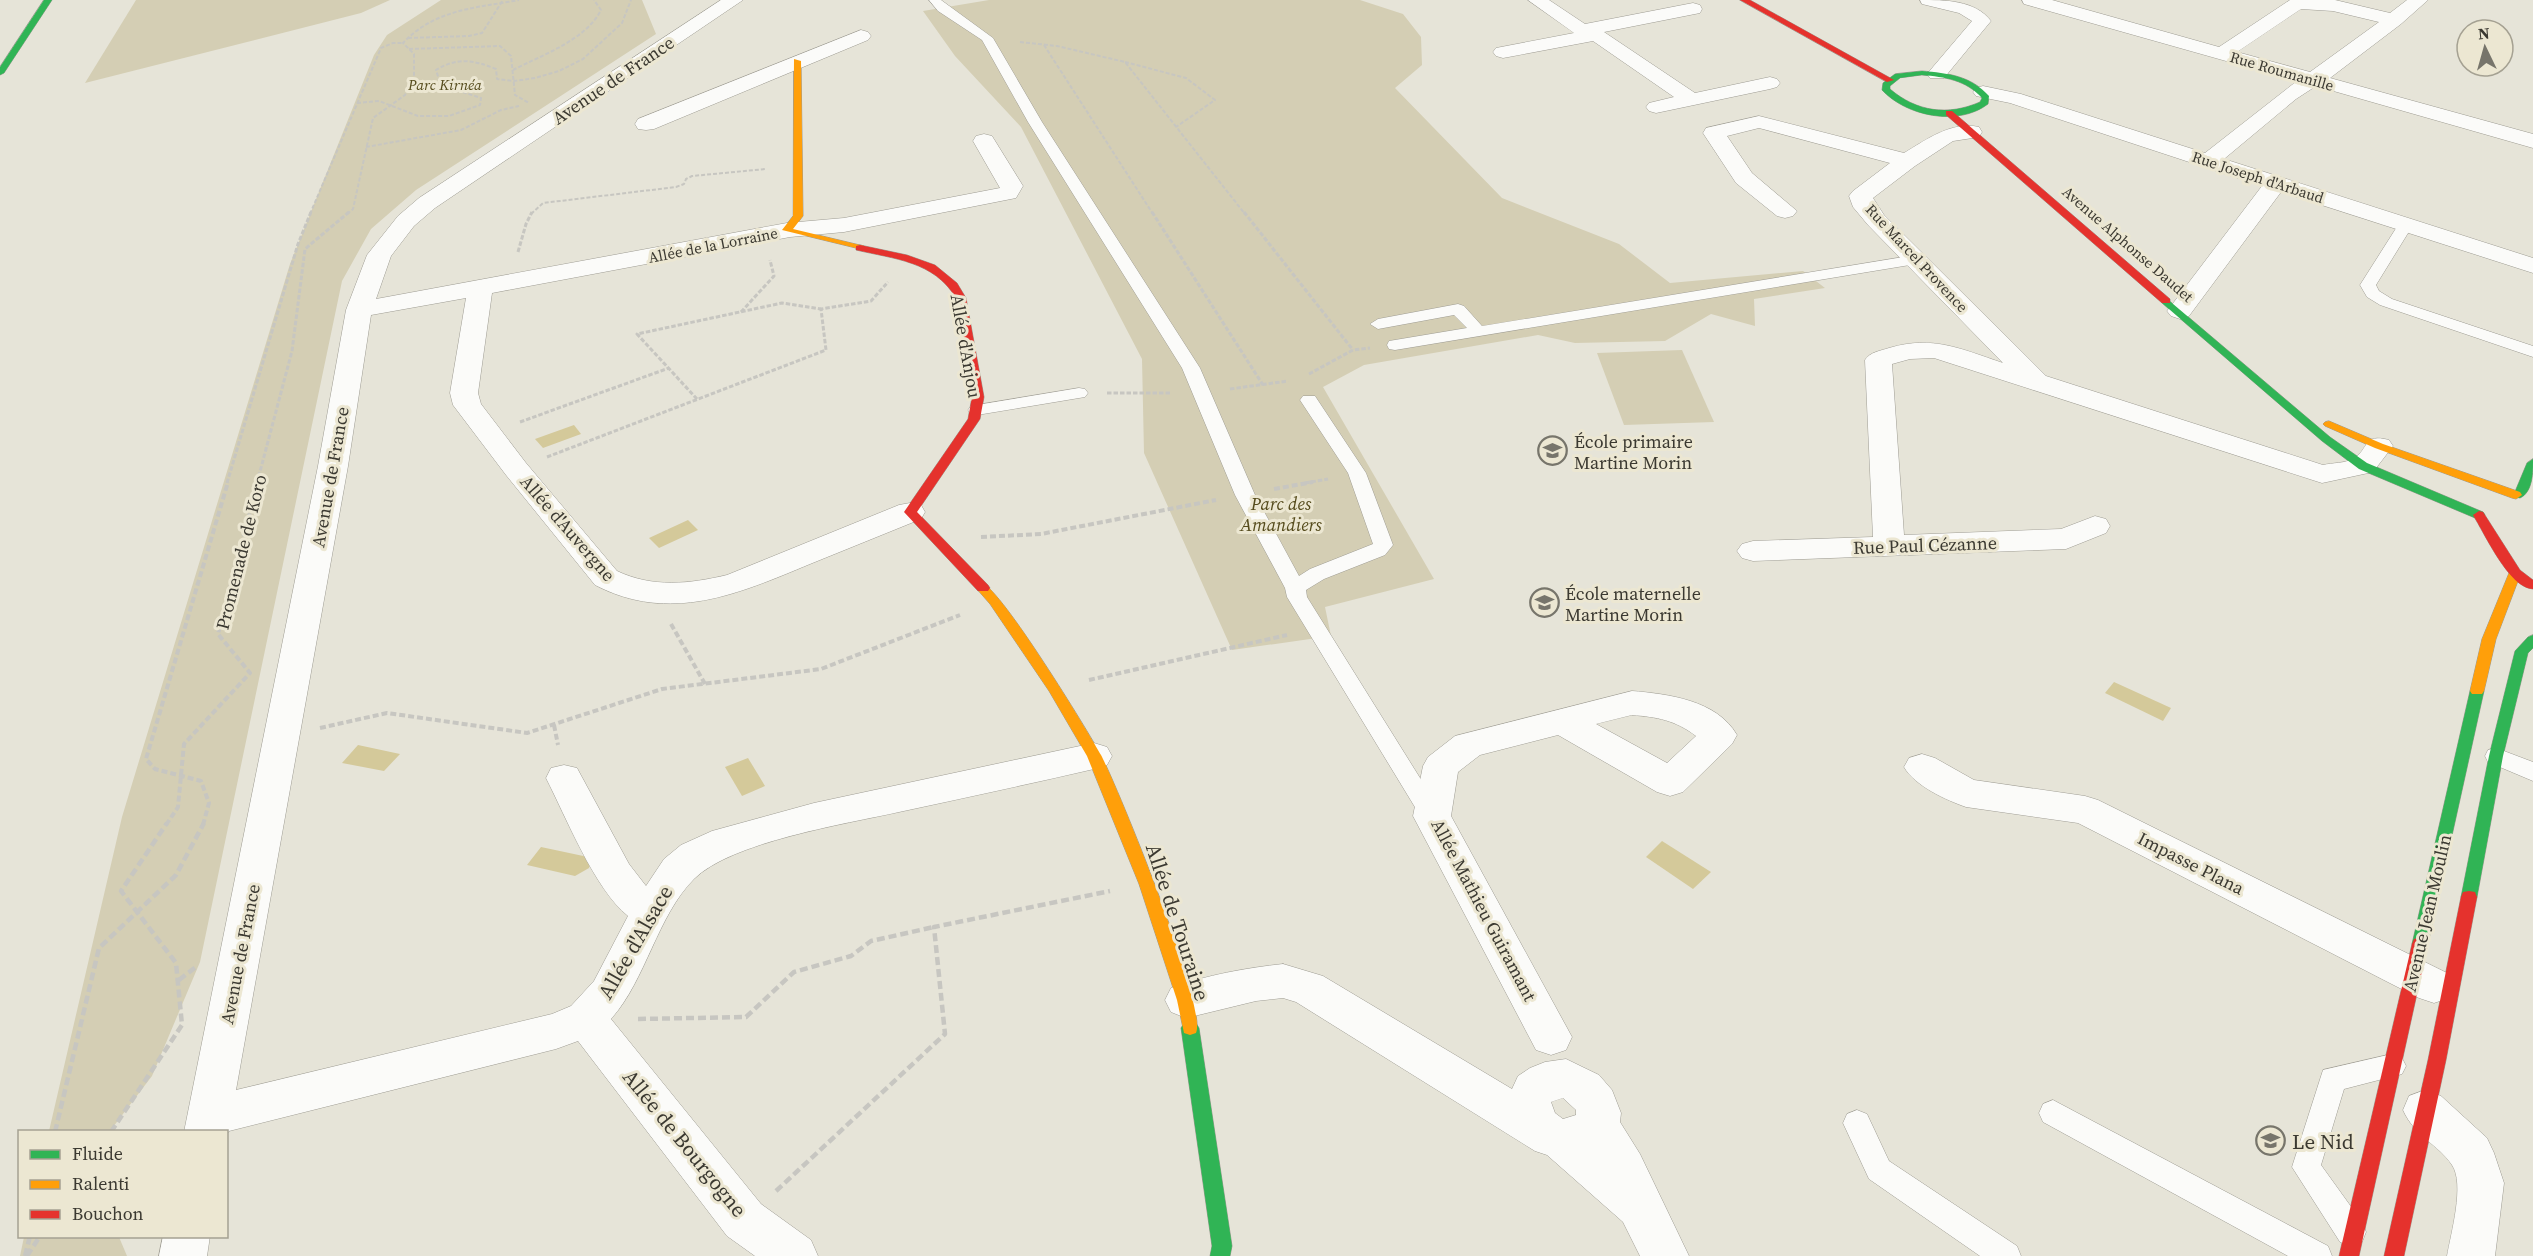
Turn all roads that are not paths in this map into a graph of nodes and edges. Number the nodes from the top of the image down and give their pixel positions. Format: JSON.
{"nodes":[{"id":1,"x":48,"y":0,"type":"edge"},
{"id":2,"x":734,"y":0,"type":"edge"},
{"id":3,"x":935,"y":0,"type":"edge"},
{"id":4,"x":1537,"y":0,"type":"edge"},
{"id":5,"x":1744,"y":0,"type":"edge"},
{"id":6,"x":1929,"y":0,"type":"edge"},
{"id":7,"x":2031,"y":0,"type":"edge"},
{"id":8,"x":2419,"y":0,"type":"edge"},
{"id":9,"x":1693,"y":9,"type":"dead end"},
{"id":10,"x":2394,"y":20,"type":"junction"},
{"id":11,"x":1589,"y":32,"type":"junction"},
{"id":12,"x":861,"y":36,"type":"dead end"},
{"id":13,"x":1503,"y":52,"type":"dead end"},
{"id":14,"x":2221,"y":54,"type":"junction"},
{"id":15,"x":797,"y":61,"type":"junction"},
{"id":16,"x":0,"y":73,"type":"edge"},
{"id":17,"x":1937,"y":74,"type":"junction"},
{"id":18,"x":1890,"y":80,"type":"junction"},
{"id":19,"x":2313,"y":80,"type":"junction"},
{"id":20,"x":1770,"y":83,"type":"dead end"},
{"id":21,"x":1983,"y":92,"type":"junction"},
{"id":22,"x":1691,"y":99,"type":"junction"},
{"id":23,"x":1656,"y":107,"type":"dead end"},
{"id":24,"x":1949,"y":113,"type":"junction"},
{"id":25,"x":646,"y":123,"type":"dead end"},
{"id":26,"x":1971,"y":132,"type":"junction"},
{"id":27,"x":984,"y":141,"type":"dead end"},
{"id":28,"x":2533,"y":141,"type":"edge"},
{"id":29,"x":1907,"y":161,"type":"junction"},
{"id":30,"x":2208,"y":161,"type":"junction"},
{"id":31,"x":2276,"y":183,"type":"junction"},
{"id":32,"x":1785,"y":211,"type":"dead end"},
{"id":33,"x":2405,"y":225,"type":"junction"},
{"id":34,"x":775,"y":233,"type":"junction"},
{"id":35,"x":1916,"y":260,"type":"junction"},
{"id":36,"x":2533,"y":266,"type":"edge"},
{"id":37,"x":480,"y":288,"type":"junction"},
{"id":38,"x":359,"y":310,"type":"junction"},
{"id":39,"x":2180,"y":311,"type":"junction"},
{"id":40,"x":1378,"y":324,"type":"dead end"},
{"id":41,"x":1478,"y":331,"type":"junction"},
{"id":42,"x":1395,"y":345,"type":"road end"},
{"id":43,"x":2533,"y":352,"type":"edge"},
{"id":44,"x":2040,"y":384,"type":"junction"},
{"id":45,"x":1079,"y":393,"type":"road end"},
{"id":46,"x":1309,"y":400,"type":"road end"},
{"id":47,"x":2284,"y":402,"type":"junction"},
{"id":48,"x":977,"y":410,"type":"junction"},
{"id":49,"x":2371,"y":456,"type":"junction"},
{"id":50,"x":2533,"y":463,"type":"edge"},
{"id":51,"x":2523,"y":495,"type":"edge"},
{"id":52,"x":910,"y":512,"type":"junction"},
{"id":53,"x":2479,"y":515,"type":"junction"},
{"id":54,"x":2095,"y":526,"type":"dead end"},
{"id":55,"x":1889,"y":546,"type":"junction"},
{"id":56,"x":1753,"y":551,"type":"dead end"},
{"id":57,"x":2515,"y":573,"type":"junction"},
{"id":58,"x":2533,"y":587,"type":"edge"},
{"id":59,"x":1295,"y":588,"type":"junction"},
{"id":60,"x":2533,"y":640,"type":"edge"},
{"id":61,"x":1560,"y":720,"type":"dead end"},
{"id":62,"x":1094,"y":756,"type":"junction"},
{"id":63,"x":2496,"y":756,"type":"junction"},
{"id":64,"x":1922,"y":766,"type":"dead end"},
{"id":65,"x":2533,"y":772,"type":"edge"},
{"id":66,"x":564,"y":778,"type":"dead end"},
{"id":67,"x":1432,"y":816,"type":"junction"},
{"id":68,"x":650,"y":910,"type":"junction"},
{"id":69,"x":2413,"y":975,"type":"junction"},
{"id":70,"x":2449,"y":995,"type":"junction"},
{"id":71,"x":1186,"y":1000,"type":"junction"},
{"id":72,"x":586,"y":1019,"type":"junction"},
{"id":73,"x":2392,"y":1066,"type":"junction"},
{"id":74,"x":1558,"y":1097,"type":"junction"},
{"id":75,"x":2425,"y":1110,"type":"junction"},
{"id":76,"x":2053,"y":1113,"type":"dead end"},
{"id":77,"x":1857,"y":1123,"type":"dead end"},
{"id":78,"x":208,"y":1124,"type":"edge"},
{"id":79,"x":186,"y":1238,"type":"edge"},
{"id":80,"x":2351,"y":1245,"type":"edge"},
{"id":81,"x":2394,"y":1254,"type":"edge"},
{"id":82,"x":183,"y":1256,"type":"edge"},
{"id":83,"x":794,"y":1256,"type":"edge"},
{"id":84,"x":1220,"y":1256,"type":"edge"},
{"id":85,"x":1665,"y":1256,"type":"edge"},
{"id":86,"x":2006,"y":1256,"type":"edge"},
{"id":87,"x":2317,"y":1256,"type":"edge"},
{"id":88,"x":2471,"y":1256,"type":"edge"}],
"edges":[{"from":1,"to":16,"type":"main road"},
{"from":2,"to":38,"type":"street","name":"Avenue de France"},
{"from":3,"to":59,"type":"lane"},
{"from":4,"to":11,"type":"street"},
{"from":5,"to":18,"type":"main road"},
{"from":6,"to":17,"type":"street"},
{"from":7,"to":14,"type":"street","name":"Rue Roumanille"},
{"from":8,"to":10,"type":"street"},
{"from":9,"to":11,"type":"street"},
{"from":10,"to":14,"type":"street"},
{"from":10,"to":19,"type":"street"},
{"from":11,"to":13,"type":"street"},
{"from":11,"to":22,"type":"street"},
{"from":12,"to":15,"type":"street"},
{"from":14,"to":19,"type":"street","name":"Rue Roumanille"},
{"from":15,"to":25,"type":"street"},
{"from":15,"to":34,"type":"main road"},
{"from":17,"to":18,"type":"main road"},
{"from":17,"to":21,"type":"main road"},
{"from":18,"to":24,"type":"main road"},
{"from":19,"to":28,"type":"street","name":"Rue Roumanille"},
{"from":19,"to":30,"type":"street"},
{"from":20,"to":22,"type":"street"},
{"from":21,"to":24,"type":"main road"},
{"from":21,"to":30,"type":"street","name":"Rue Joseph d'Arbaud"},
{"from":22,"to":23,"type":"street"},
{"from":24,"to":26,"type":"main road","name":"Avenue Alphonse Daudet"},
{"from":26,"to":29,"type":"street","name":"Rue Marcel Provence"},
{"from":26,"to":39,"type":"main road","name":"Avenue Alphonse Daudet"},
{"from":27,"to":34,"type":"street","name":"Allée de la Lorraine"},
{"from":29,"to":32,"type":"street"},
{"from":29,"to":35,"type":"street","name":"Rue Marcel Provence"},
{"from":30,"to":31,"type":"street","name":"Rue Joseph d'Arbaud"},
{"from":31,"to":33,"type":"street","name":"Rue Joseph d'Arbaud"},
{"from":31,"to":39,"type":"street"},
{"from":33,"to":36,"type":"street","name":"Rue Joseph d'Arbaud"},
{"from":33,"to":43,"type":"lane"},
{"from":34,"to":37,"type":"street","name":"Allée de la Lorraine"},
{"from":34,"to":48,"type":"main road","name":"Allée d'Anjou"},
{"from":35,"to":41,"type":"lane"},
{"from":35,"to":44,"type":"street","name":"Rue Marcel Provence"},
{"from":37,"to":38,"type":"street","name":"Allée de la Lorraine"},
{"from":37,"to":52,"type":"street","name":"Allée d'Auvergne"},
{"from":38,"to":78,"type":"street","name":"Avenue de France"},
{"from":39,"to":47,"type":"main road","name":"Avenue Alphonse Daudet"},
{"from":40,"to":41,"type":"lane"},
{"from":41,"to":42,"type":"lane"},
{"from":44,"to":49,"type":"street","name":"Rue Marcel Provence"},
{"from":44,"to":55,"type":"street","name":"Rue Marcel Provence"},
{"from":45,"to":48,"type":"lane"},
{"from":46,"to":59,"type":"lane"},
{"from":47,"to":49,"type":"main road","name":"Avenue Alphonse Daudet"},
{"from":47,"to":49,"type":"main road","name":"Avenue Alphonse Daudet"},
{"from":48,"to":52,"type":"main road","name":"Allée d'Anjou"},
{"from":49,"to":51,"type":"main road","name":"Avenue Alphonse Daudet"},
{"from":49,"to":53,"type":"main road","name":"Avenue Alphonse Daudet"},
{"from":50,"to":51,"type":"main road"},
{"from":51,"to":53,"type":"main road"},
{"from":52,"to":62,"type":"main road","name":"Allée de Touraine"},
{"from":53,"to":57,"type":"main road"},
{"from":54,"to":55,"type":"street","name":"Rue Paul Cézanne"},
{"from":55,"to":56,"type":"street","name":"Rue Paul Cézanne"},
{"from":57,"to":58,"type":"main road"},
{"from":57,"to":69,"type":"main road","name":"Avenue Jean Moulin"},
{"from":59,"to":67,"type":"lane"},
{"from":60,"to":63,"type":"main road","name":"Avenue Jean Moulin"},
{"from":61,"to":67,"type":"street","name":"Allée Mathieu Guiramant"},
{"from":62,"to":68,"type":"street","name":"Allée d'Alsace"},
{"from":62,"to":71,"type":"main road","name":"Allée de Touraine"},
{"from":63,"to":65,"type":"lane"},
{"from":63,"to":70,"type":"main road","name":"Avenue Jean Moulin"},
{"from":64,"to":69,"type":"street","name":"Impasse Plana"},
{"from":66,"to":68,"type":"street"},
{"from":67,"to":74,"type":"street","name":"Allée Mathieu Guiramant"},
{"from":68,"to":72,"type":"street","name":"Allée d'Alsace"},
{"from":69,"to":70,"type":"street","name":"Impasse Plana"},
{"from":69,"to":73,"type":"main road","name":"Avenue Jean Moulin"},
{"from":70,"to":75,"type":"main road","name":"Avenue Jean Moulin"},
{"from":71,"to":74,"type":"street"},
{"from":71,"to":84,"type":"main road","name":"Allée de Touraine"},
{"from":72,"to":78,"type":"street","name":"Allée d'Alsace"},
{"from":72,"to":83,"type":"street","name":"Allée de Bourgogne"},
{"from":73,"to":80,"type":"main road","name":"Avenue Jean Moulin"},
{"from":73,"to":80,"type":"lane"},
{"from":74,"to":85,"type":"street"},
{"from":75,"to":81,"type":"main road","name":"Avenue Jean Moulin"},
{"from":75,"to":88,"type":"street"},
{"from":76,"to":87,"type":"lane"},
{"from":77,"to":86,"type":"lane"},
{"from":79,"to":82,"type":"street"},
{"from":80,"to":81,"type":"lane"}]}
